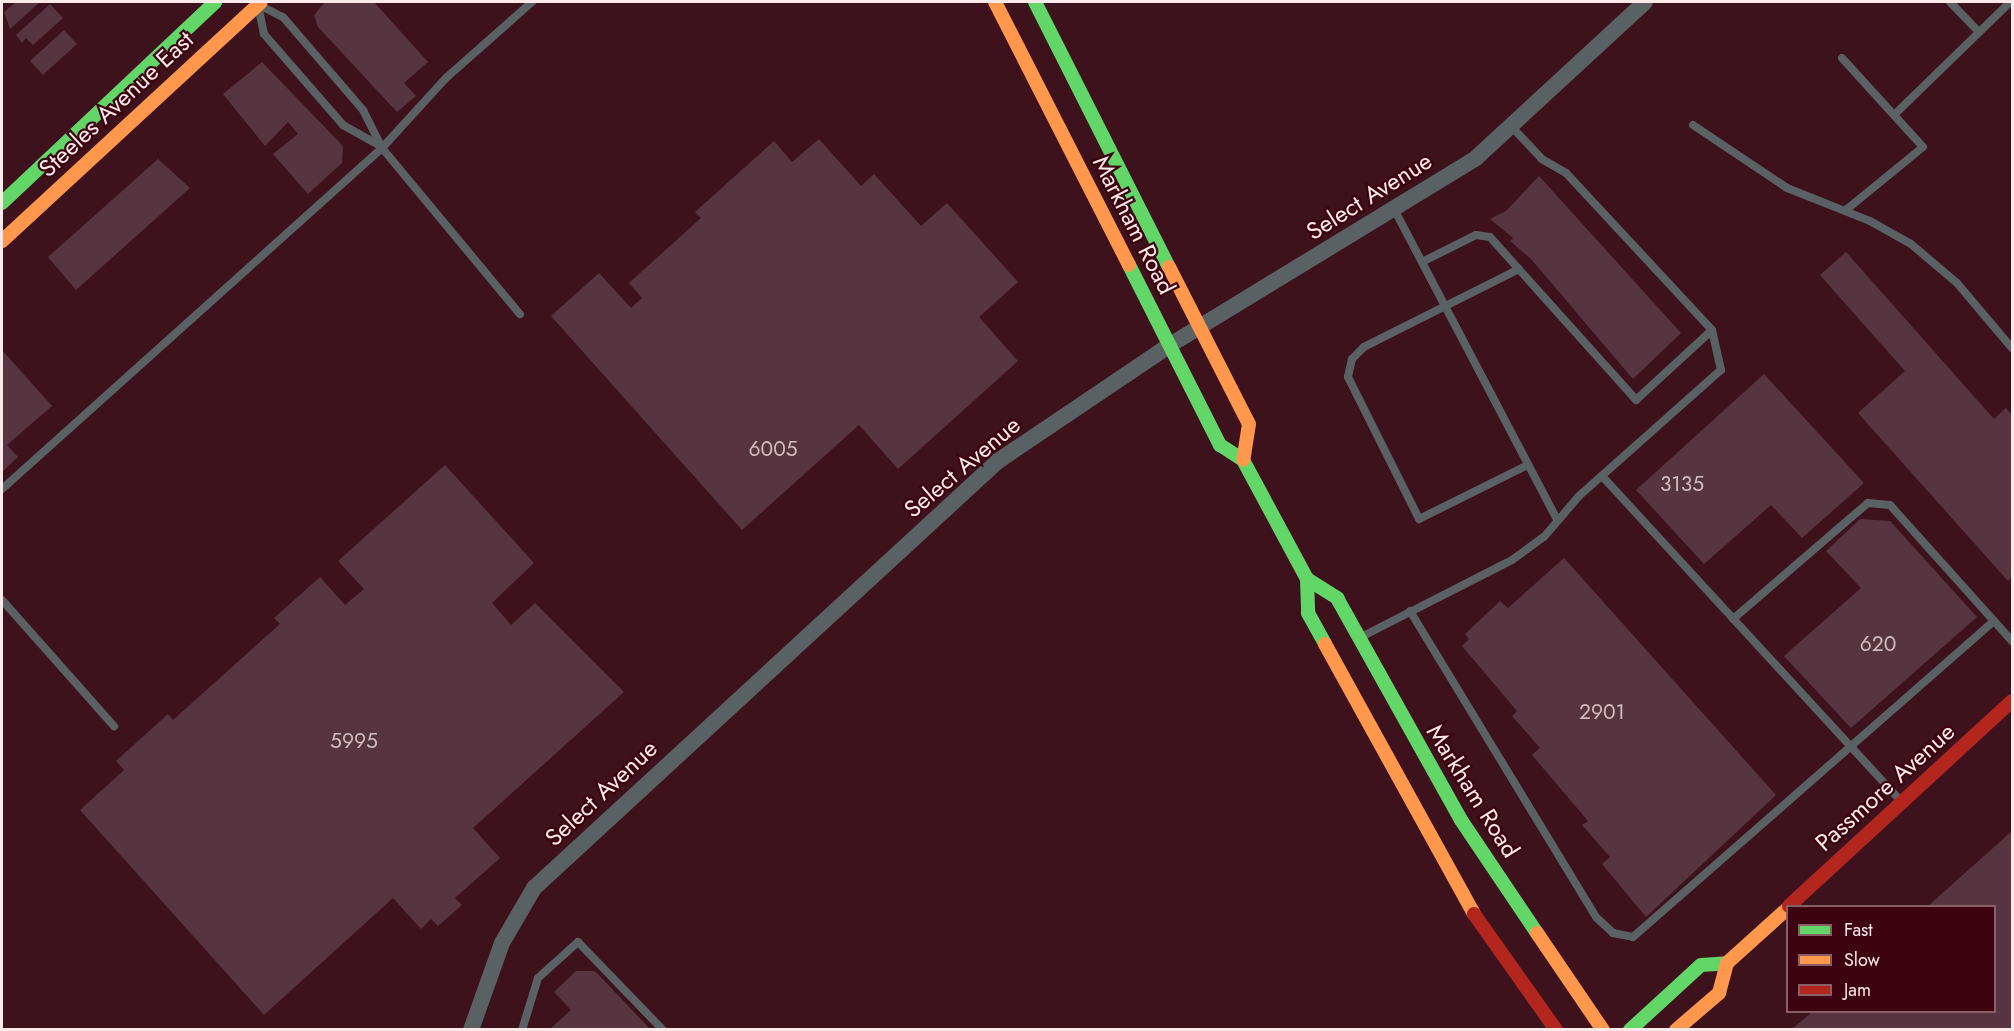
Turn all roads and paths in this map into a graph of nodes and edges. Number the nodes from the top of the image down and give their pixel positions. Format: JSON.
{"nodes":[{"id":1,"x":214,"y":2,"type":"edge"},
{"id":2,"x":258,"y":2,"type":"edge"},
{"id":3,"x":531,"y":2,"type":"edge"},
{"id":4,"x":995,"y":2,"type":"edge"},
{"id":5,"x":1035,"y":2,"type":"edge"},
{"id":6,"x":1645,"y":2,"type":"edge"},
{"id":7,"x":1950,"y":2,"type":"edge"},
{"id":8,"x":2010,"y":2,"type":"edge"},
{"id":9,"x":1978,"y":31,"type":"junction"},
{"id":10,"x":1842,"y":58,"type":"dead end"},
{"id":11,"x":1894,"y":115,"type":"junction"},
{"id":12,"x":1693,"y":124,"type":"dead end"},
{"id":13,"x":1511,"y":126,"type":"junction"},
{"id":14,"x":382,"y":147,"type":"junction"},
{"id":15,"x":2,"y":203,"type":"edge"},
{"id":16,"x":1393,"y":207,"type":"junction"},
{"id":17,"x":1846,"y":210,"type":"junction"},
{"id":18,"x":2,"y":241,"type":"edge"},
{"id":19,"x":1422,"y":262,"type":"junction"},
{"id":20,"x":1519,"y":269,"type":"junction"},
{"id":21,"x":1445,"y":306,"type":"junction"},
{"id":22,"x":519,"y":314,"type":"dead end"},
{"id":23,"x":1203,"y":325,"type":"junction"},
{"id":24,"x":1712,"y":330,"type":"junction"},
{"id":25,"x":1170,"y":345,"type":"junction"},
{"id":26,"x":2013,"y":348,"type":"edge"},
{"id":27,"x":1244,"y":460,"type":"junction"},
{"id":28,"x":1528,"y":465,"type":"junction"},
{"id":29,"x":1602,"y":476,"type":"junction"},
{"id":30,"x":2,"y":489,"type":"edge"},
{"id":31,"x":1557,"y":520,"type":"junction"},
{"id":32,"x":1307,"y":579,"type":"junction"},
{"id":33,"x":2,"y":600,"type":"edge"},
{"id":34,"x":1410,"y":611,"type":"junction"},
{"id":35,"x":1733,"y":619,"type":"junction"},
{"id":36,"x":1994,"y":621,"type":"junction"},
{"id":37,"x":1357,"y":639,"type":"junction"},
{"id":38,"x":2013,"y":641,"type":"edge"},
{"id":39,"x":2013,"y":701,"type":"edge"},
{"id":40,"x":114,"y":726,"type":"dead end"},
{"id":41,"x":1853,"y":749,"type":"junction"},
{"id":42,"x":1902,"y":803,"type":"junction"},
{"id":43,"x":1790,"y":905,"type":"edge"},
{"id":44,"x":1786,"y":909,"type":"edge"},
{"id":45,"x":1727,"y":963,"type":"junction"},
{"id":46,"x":471,"y":1029,"type":"edge"},
{"id":47,"x":522,"y":1029,"type":"edge"},
{"id":48,"x":663,"y":1029,"type":"edge"},
{"id":49,"x":1556,"y":1029,"type":"edge"},
{"id":50,"x":1603,"y":1029,"type":"edge"},
{"id":51,"x":1629,"y":1029,"type":"edge"},
{"id":52,"x":1676,"y":1029,"type":"edge"}],
"edges":[{"from":1,"to":15,"type":"main road","name":"Steeles Avenue East"},
{"from":2,"to":14,"type":"lane"},
{"from":2,"to":14,"type":"lane"},
{"from":2,"to":18,"type":"main road","name":"Steeles Avenue East"},
{"from":3,"to":14,"type":"lane"},
{"from":4,"to":25,"type":"main road","name":"Markham Road"},
{"from":5,"to":23,"type":"main road","name":"Markham Road"},
{"from":6,"to":13,"type":"street","name":"Select Avenue"},
{"from":7,"to":9,"type":"lane"},
{"from":8,"to":9,"type":"lane"},
{"from":9,"to":11,"type":"lane"},
{"from":10,"to":11,"type":"lane"},
{"from":11,"to":17,"type":"lane"},
{"from":12,"to":17,"type":"lane"},
{"from":13,"to":16,"type":"street","name":"Select Avenue"},
{"from":13,"to":24,"type":"lane"},
{"from":14,"to":22,"type":"lane"},
{"from":14,"to":30,"type":"lane"},
{"from":16,"to":19,"type":"lane"},
{"from":16,"to":23,"type":"street","name":"Select Avenue"},
{"from":17,"to":26,"type":"lane"},
{"from":19,"to":20,"type":"lane"},
{"from":19,"to":21,"type":"lane"},
{"from":20,"to":21,"type":"lane"},
{"from":20,"to":24,"type":"lane"},
{"from":21,"to":28,"type":"lane"},
{"from":21,"to":28,"type":"lane"},
{"from":23,"to":25,"type":"street","name":"Select Avenue"},
{"from":23,"to":27,"type":"main road","name":"Markham Road"},
{"from":24,"to":29,"type":"lane"},
{"from":25,"to":27,"type":"main road","name":"Markham Road"},
{"from":25,"to":46,"type":"street","name":"Select Avenue"},
{"from":27,"to":32,"type":"main road","name":"Markham Road"},
{"from":28,"to":31,"type":"lane"},
{"from":29,"to":31,"type":"lane"},
{"from":29,"to":35,"type":"lane"},
{"from":31,"to":34,"type":"lane"},
{"from":32,"to":37,"type":"main road","name":"Markham Road"},
{"from":32,"to":49,"type":"main road","name":"Markham Road"},
{"from":33,"to":40,"type":"lane"},
{"from":34,"to":37,"type":"lane"},
{"from":34,"to":41,"type":"lane"},
{"from":35,"to":36,"type":"lane"},
{"from":35,"to":41,"type":"lane"},
{"from":36,"to":38,"type":"lane"},
{"from":36,"to":41,"type":"lane"},
{"from":37,"to":50,"type":"main road","name":"Markham Road"},
{"from":39,"to":42,"type":"main road","name":"Passmore Avenue"},
{"from":41,"to":42,"type":"lane"},
{"from":42,"to":43,"type":"main road","name":"Passmore Avenue"},
{"from":44,"to":45,"type":"main road","name":"Passmore Avenue"},
{"from":45,"to":51,"type":"main road"},
{"from":45,"to":52,"type":"main road"},
{"from":47,"to":48,"type":"lane"}]}
